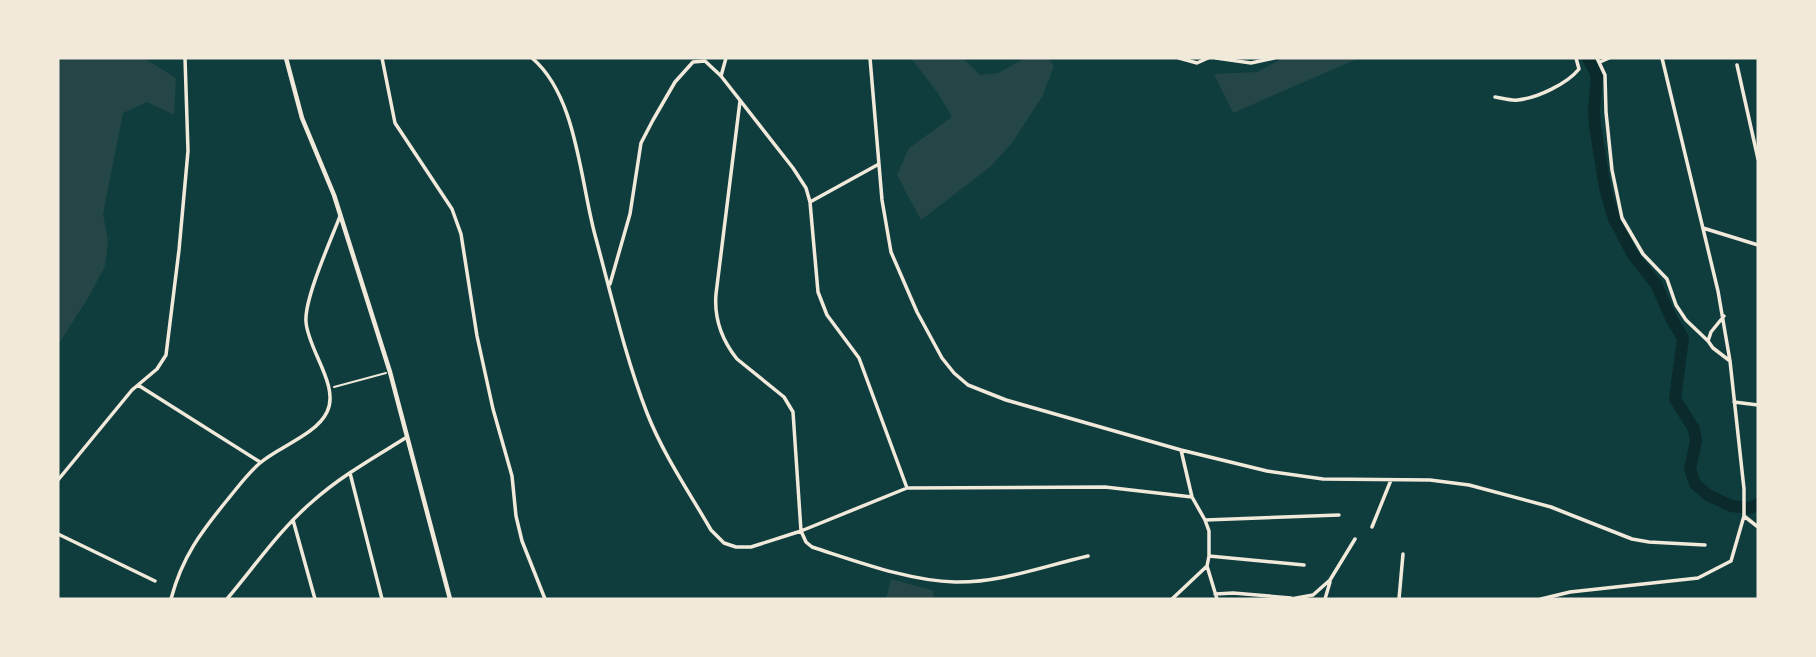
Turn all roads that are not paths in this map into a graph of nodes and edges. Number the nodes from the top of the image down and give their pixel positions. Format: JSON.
{"nodes":[{"id":1,"x":184,"y":58,"type":"edge"},
{"id":2,"x":286,"y":58,"type":"edge"},
{"id":3,"x":382,"y":58,"type":"edge"},
{"id":4,"x":532,"y":58,"type":"edge"},
{"id":5,"x":726,"y":58,"type":"edge"},
{"id":6,"x":870,"y":58,"type":"edge"},
{"id":7,"x":1179,"y":58,"type":"edge"},
{"id":8,"x":1208,"y":58,"type":"edge"},
{"id":9,"x":1216,"y":58,"type":"edge"},
{"id":10,"x":1274,"y":58,"type":"edge"},
{"id":11,"x":1576,"y":58,"type":"edge"},
{"id":12,"x":1609,"y":58,"type":"edge"},
{"id":13,"x":1662,"y":58,"type":"edge"},
{"id":14,"x":1599,"y":60,"type":"edge"},
{"id":15,"x":1737,"y":65,"type":"dead end"},
{"id":16,"x":721,"y":76,"type":"junction"},
{"id":17,"x":1494,"y":97,"type":"dead end"},
{"id":18,"x":740,"y":101,"type":"junction"},
{"id":19,"x":1758,"y":159,"type":"edge"},
{"id":20,"x":879,"y":164,"type":"junction"},
{"id":21,"x":810,"y":202,"type":"junction"},
{"id":22,"x":340,"y":216,"type":"junction"},
{"id":23,"x":1703,"y":228,"type":"junction"},
{"id":24,"x":1758,"y":245,"type":"edge"},
{"id":25,"x":610,"y":285,"type":"junction"},
{"id":26,"x":1724,"y":316,"type":"junction"},
{"id":27,"x":1708,"y":341,"type":"junction"},
{"id":28,"x":1730,"y":361,"type":"junction"},
{"id":29,"x":137,"y":384,"type":"junction"},
{"id":30,"x":1734,"y":402,"type":"junction"},
{"id":31,"x":1758,"y":405,"type":"edge"},
{"id":32,"x":407,"y":438,"type":"junction"},
{"id":33,"x":1181,"y":450,"type":"junction"},
{"id":34,"x":260,"y":462,"type":"junction"},
{"id":35,"x":350,"y":473,"type":"junction"},
{"id":36,"x":59,"y":478,"type":"edge"},
{"id":37,"x":1391,"y":480,"type":"junction"},
{"id":38,"x":907,"y":488,"type":"junction"},
{"id":39,"x":1192,"y":496,"type":"junction"},
{"id":40,"x":1339,"y":515,"type":"dead end"},
{"id":41,"x":1744,"y":516,"type":"junction"},
{"id":42,"x":293,"y":520,"type":"junction"},
{"id":43,"x":1205,"y":520,"type":"junction"},
{"id":44,"x":1372,"y":527,"type":"dead end"},
{"id":45,"x":1758,"y":527,"type":"edge"},
{"id":46,"x":801,"y":531,"type":"junction"},
{"id":47,"x":58,"y":534,"type":"edge"},
{"id":48,"x":1355,"y":539,"type":"dead end"},
{"id":49,"x":1705,"y":545,"type":"dead end"},
{"id":50,"x":1404,"y":554,"type":"dead end"},
{"id":51,"x":1088,"y":556,"type":"dead end"},
{"id":52,"x":1209,"y":556,"type":"junction"},
{"id":53,"x":1304,"y":565,"type":"dead end"},
{"id":54,"x":1207,"y":566,"type":"junction"},
{"id":55,"x":1330,"y":580,"type":"junction"},
{"id":56,"x":155,"y":581,"type":"dead end"},
{"id":57,"x":1216,"y":597,"type":"edge"},
{"id":58,"x":1291,"y":598,"type":"edge"},
{"id":59,"x":172,"y":599,"type":"edge"},
{"id":60,"x":227,"y":599,"type":"edge"},
{"id":61,"x":315,"y":599,"type":"edge"},
{"id":62,"x":382,"y":599,"type":"edge"},
{"id":63,"x":450,"y":599,"type":"edge"},
{"id":64,"x":545,"y":599,"type":"edge"},
{"id":65,"x":1172,"y":599,"type":"edge"},
{"id":66,"x":1325,"y":599,"type":"edge"},
{"id":67,"x":1399,"y":599,"type":"edge"},
{"id":68,"x":1541,"y":599,"type":"edge"}],
"edges":[{"from":1,"to":29,"type":"street"},
{"from":2,"to":22,"type":"street"},
{"from":3,"to":64,"type":"street"},
{"from":4,"to":25,"type":"street"},
{"from":5,"to":16,"type":"street"},
{"from":6,"to":20,"type":"street"},
{"from":7,"to":8,"type":"street"},
{"from":9,"to":10,"type":"street"},
{"from":11,"to":17,"type":"street"},
{"from":12,"to":14,"type":"street"},
{"from":13,"to":23,"type":"street"},
{"from":14,"to":27,"type":"street"},
{"from":15,"to":19,"type":"street"},
{"from":16,"to":18,"type":"street"},
{"from":16,"to":25,"type":"street"},
{"from":18,"to":21,"type":"street"},
{"from":18,"to":46,"type":"street"},
{"from":20,"to":21,"type":"street"},
{"from":20,"to":33,"type":"street"},
{"from":21,"to":38,"type":"street"},
{"from":22,"to":32,"type":"street"},
{"from":22,"to":34,"type":"street"},
{"from":23,"to":24,"type":"street"},
{"from":23,"to":26,"type":"street"},
{"from":25,"to":46,"type":"street"},
{"from":26,"to":27,"type":"street"},
{"from":26,"to":28,"type":"street"},
{"from":27,"to":28,"type":"street"},
{"from":28,"to":30,"type":"street"},
{"from":29,"to":34,"type":"street"},
{"from":29,"to":36,"type":"street"},
{"from":30,"to":31,"type":"street"},
{"from":30,"to":41,"type":"street"},
{"from":32,"to":35,"type":"street"},
{"from":32,"to":63,"type":"street"},
{"from":33,"to":37,"type":"street"},
{"from":33,"to":39,"type":"street"},
{"from":34,"to":59,"type":"street"},
{"from":35,"to":42,"type":"street"},
{"from":35,"to":62,"type":"street"},
{"from":37,"to":44,"type":"street"},
{"from":37,"to":49,"type":"street"},
{"from":38,"to":39,"type":"street"},
{"from":38,"to":46,"type":"street"},
{"from":39,"to":43,"type":"street"},
{"from":40,"to":43,"type":"street"},
{"from":41,"to":45,"type":"street"},
{"from":41,"to":68,"type":"street"},
{"from":42,"to":60,"type":"street"},
{"from":42,"to":61,"type":"street"},
{"from":43,"to":52,"type":"street"},
{"from":46,"to":51,"type":"street"},
{"from":47,"to":56,"type":"street"},
{"from":48,"to":55,"type":"street"},
{"from":50,"to":67,"type":"street"},
{"from":52,"to":53,"type":"street"},
{"from":52,"to":54,"type":"street"},
{"from":54,"to":57,"type":"street"},
{"from":54,"to":65,"type":"street"},
{"from":55,"to":58,"type":"street"},
{"from":55,"to":66,"type":"street"},
{"from":57,"to":58,"type":"street"}]}
